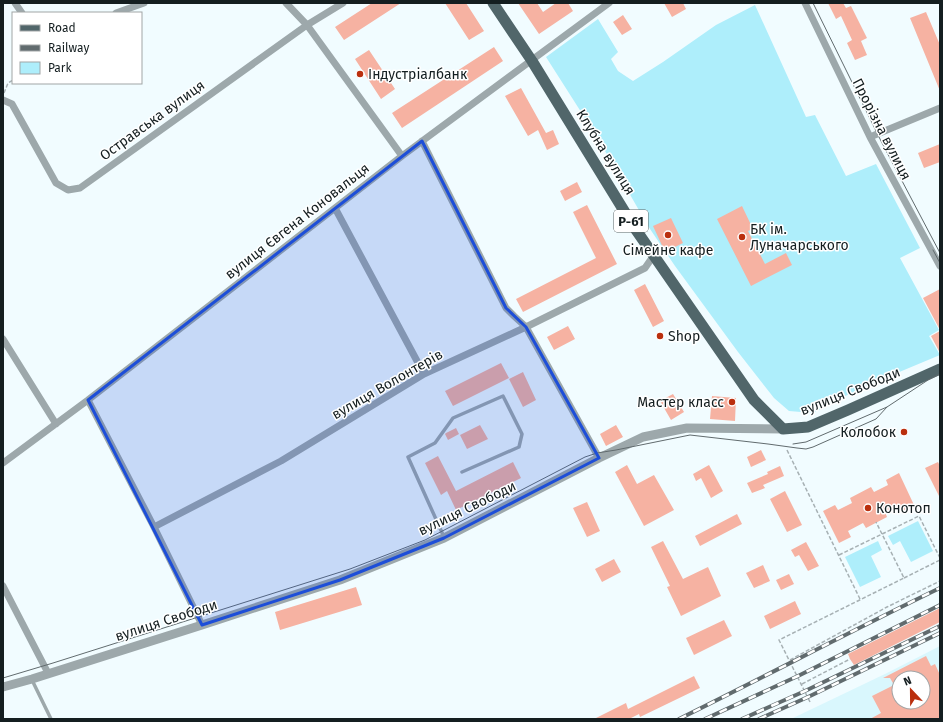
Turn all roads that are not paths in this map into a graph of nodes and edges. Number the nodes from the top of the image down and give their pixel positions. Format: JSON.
{"nodes":[{"id":1,"x":15,"y":3,"type":"edge"},
{"id":2,"x":144,"y":3,"type":"edge"},
{"id":3,"x":286,"y":3,"type":"edge"},
{"id":4,"x":343,"y":3,"type":"edge"},
{"id":5,"x":493,"y":3,"type":"edge"},
{"id":6,"x":609,"y":3,"type":"edge"},
{"id":7,"x":805,"y":3,"type":"edge"},
{"id":8,"x":21,"y":12,"type":"edge"},
{"id":9,"x":119,"y":12,"type":"edge"},
{"id":10,"x":307,"y":25,"type":"junction"},
{"id":11,"x":532,"y":61,"type":"junction"},
{"id":12,"x":3,"y":100,"type":"edge"},
{"id":13,"x":940,"y":108,"type":"edge"},
{"id":14,"x":870,"y":137,"type":"junction"},
{"id":15,"x":422,"y":141,"type":"junction"},
{"id":16,"x":402,"y":156,"type":"junction"},
{"id":17,"x":335,"y":208,"type":"junction"},
{"id":18,"x":654,"y":255,"type":"junction"},
{"id":19,"x":940,"y":266,"type":"edge"},
{"id":20,"x":526,"y":327,"type":"junction"},
{"id":21,"x":3,"y":340,"type":"edge"},
{"id":22,"x":940,"y":369,"type":"edge"},
{"id":23,"x":424,"y":374,"type":"junction"},
{"id":24,"x":88,"y":400,"type":"junction"},
{"id":25,"x":56,"y":424,"type":"junction"},
{"id":26,"x":783,"y":429,"type":"junction"},
{"id":27,"x":600,"y":458,"type":"junction"},
{"id":28,"x":4,"y":461,"type":"edge"},
{"id":29,"x":462,"y":472,"type":"dead end"},
{"id":30,"x":154,"y":527,"type":"junction"},
{"id":31,"x":444,"y":538,"type":"junction"},
{"id":32,"x":3,"y":586,"type":"edge"},
{"id":33,"x":202,"y":625,"type":"junction"},
{"id":34,"x":48,"y":673,"type":"junction"},
{"id":35,"x":32,"y":679,"type":"junction"},
{"id":36,"x":3,"y":687,"type":"edge"},
{"id":37,"x":51,"y":719,"type":"edge"}],
"edges":[{"from":1,"to":8,"type":"street"},
{"from":2,"to":9,"type":"street"},
{"from":3,"to":10,"type":"street"},
{"from":4,"to":10,"type":"street","name":"Остравська вулиця"},
{"from":5,"to":11,"type":"main road","name":"Клубна вулиця","number":"Р-61"},
{"from":6,"to":11,"type":"street","name":"вулиця Євгена Коновальця"},
{"from":7,"to":14,"type":"street","name":"Прорізна вулиця"},
{"from":10,"to":12,"type":"street","name":"Остравська вулиця"},
{"from":10,"to":16,"type":"street"},
{"from":11,"to":15,"type":"street","name":"вулиця Євгена Коновальця"},
{"from":11,"to":18,"type":"main road","name":"Клубна вулиця","number":"Р-61"},
{"from":13,"to":14,"type":"street"},
{"from":14,"to":19,"type":"street","name":"Прорізна вулиця"},
{"from":15,"to":16,"type":"street","name":"вулиця Євгена Коновальця"},
{"from":15,"to":20,"type":"street"},
{"from":16,"to":17,"type":"street","name":"вулиця Євгена Коновальця"},
{"from":17,"to":23,"type":"street"},
{"from":17,"to":24,"type":"street","name":"вулиця Євгена Коновальця"},
{"from":18,"to":20,"type":"street","name":"вулиця Волонтерів"},
{"from":18,"to":26,"type":"main road","name":"Клубна вулиця","number":"Р-61"},
{"from":20,"to":23,"type":"street","name":"вулиця Волонтерів"},
{"from":20,"to":27,"type":"street"},
{"from":21,"to":25,"type":"street"},
{"from":22,"to":26,"type":"main road","name":"вулиця Свободи"},
{"from":23,"to":30,"type":"street","name":"вулиця Волонтерів"},
{"from":24,"to":25,"type":"street","name":"вулиця Євгена Коновальця"},
{"from":24,"to":30,"type":"street"},
{"from":25,"to":28,"type":"street","name":"вулиця Євгена Коновальця"},
{"from":26,"to":27,"type":"street","name":"вулиця Свободи"},
{"from":27,"to":31,"type":"street","name":"вулиця Свободи"},
{"from":29,"to":31,"type":"lane"},
{"from":30,"to":33,"type":"street"},
{"from":31,"to":33,"type":"street","name":"вулиця Свободи"},
{"from":32,"to":34,"type":"street"},
{"from":33,"to":34,"type":"street","name":"вулиця Свободи"},
{"from":34,"to":35,"type":"street","name":"вулиця Свободи"},
{"from":35,"to":36,"type":"street","name":"вулиця Свободи"},
{"from":35,"to":37,"type":"lane"}]}
